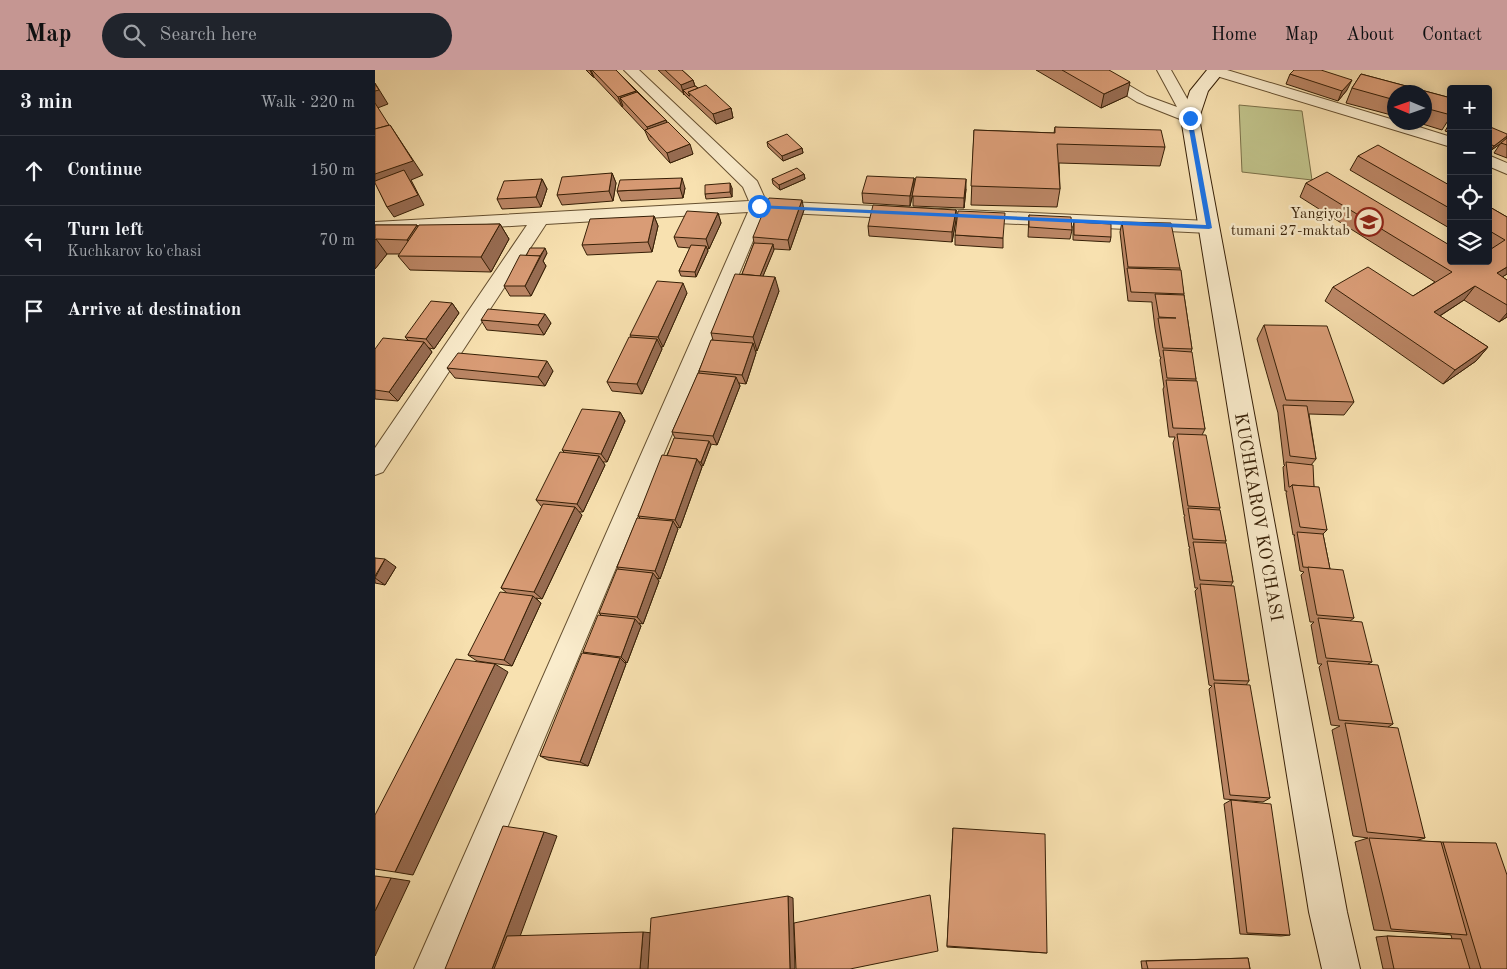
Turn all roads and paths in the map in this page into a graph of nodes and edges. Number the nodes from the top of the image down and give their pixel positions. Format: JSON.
{"nodes":[{"id":1,"x":631,"y":70,"type":"edge"},
{"id":2,"x":1093,"y":70,"type":"edge"},
{"id":3,"x":1164,"y":70,"type":"edge"},
{"id":4,"x":1216,"y":71,"type":"edge"},
{"id":5,"x":1190,"y":118,"type":"junction"},
{"id":6,"x":1447,"y":141,"type":"edge"},
{"id":7,"x":1492,"y":162,"type":"edge"},
{"id":8,"x":1507,"y":169,"type":"edge"},
{"id":9,"x":759,"y":206,"type":"junction"},
{"id":10,"x":540,"y":219,"type":"junction"},
{"id":11,"x":375,"y":228,"type":"edge"},
{"id":12,"x":1209,"y":228,"type":"junction"},
{"id":13,"x":375,"y":466,"type":"edge"},
{"id":14,"x":431,"y":969,"type":"edge"},
{"id":15,"x":1341,"y":969,"type":"edge"}],
"edges":[{"from":1,"to":9,"type":"street"},
{"from":2,"to":5,"type":"street"},
{"from":3,"to":5,"type":"street","name":"KUCHKAROV KO'CHASI"},
{"from":4,"to":5,"type":"main road"},
{"from":4,"to":6,"type":"street"},
{"from":5,"to":12,"type":"main road","name":"KUCHKAROV KO'CHASI"},
{"from":7,"to":8,"type":"street"},
{"from":9,"to":10,"type":"street"},
{"from":9,"to":12,"type":"street"},
{"from":9,"to":14,"type":"street"},
{"from":10,"to":11,"type":"street"},
{"from":10,"to":13,"type":"street"},
{"from":12,"to":15,"type":"main road","name":"KUCHKAROV KO'CHASI"}]}
